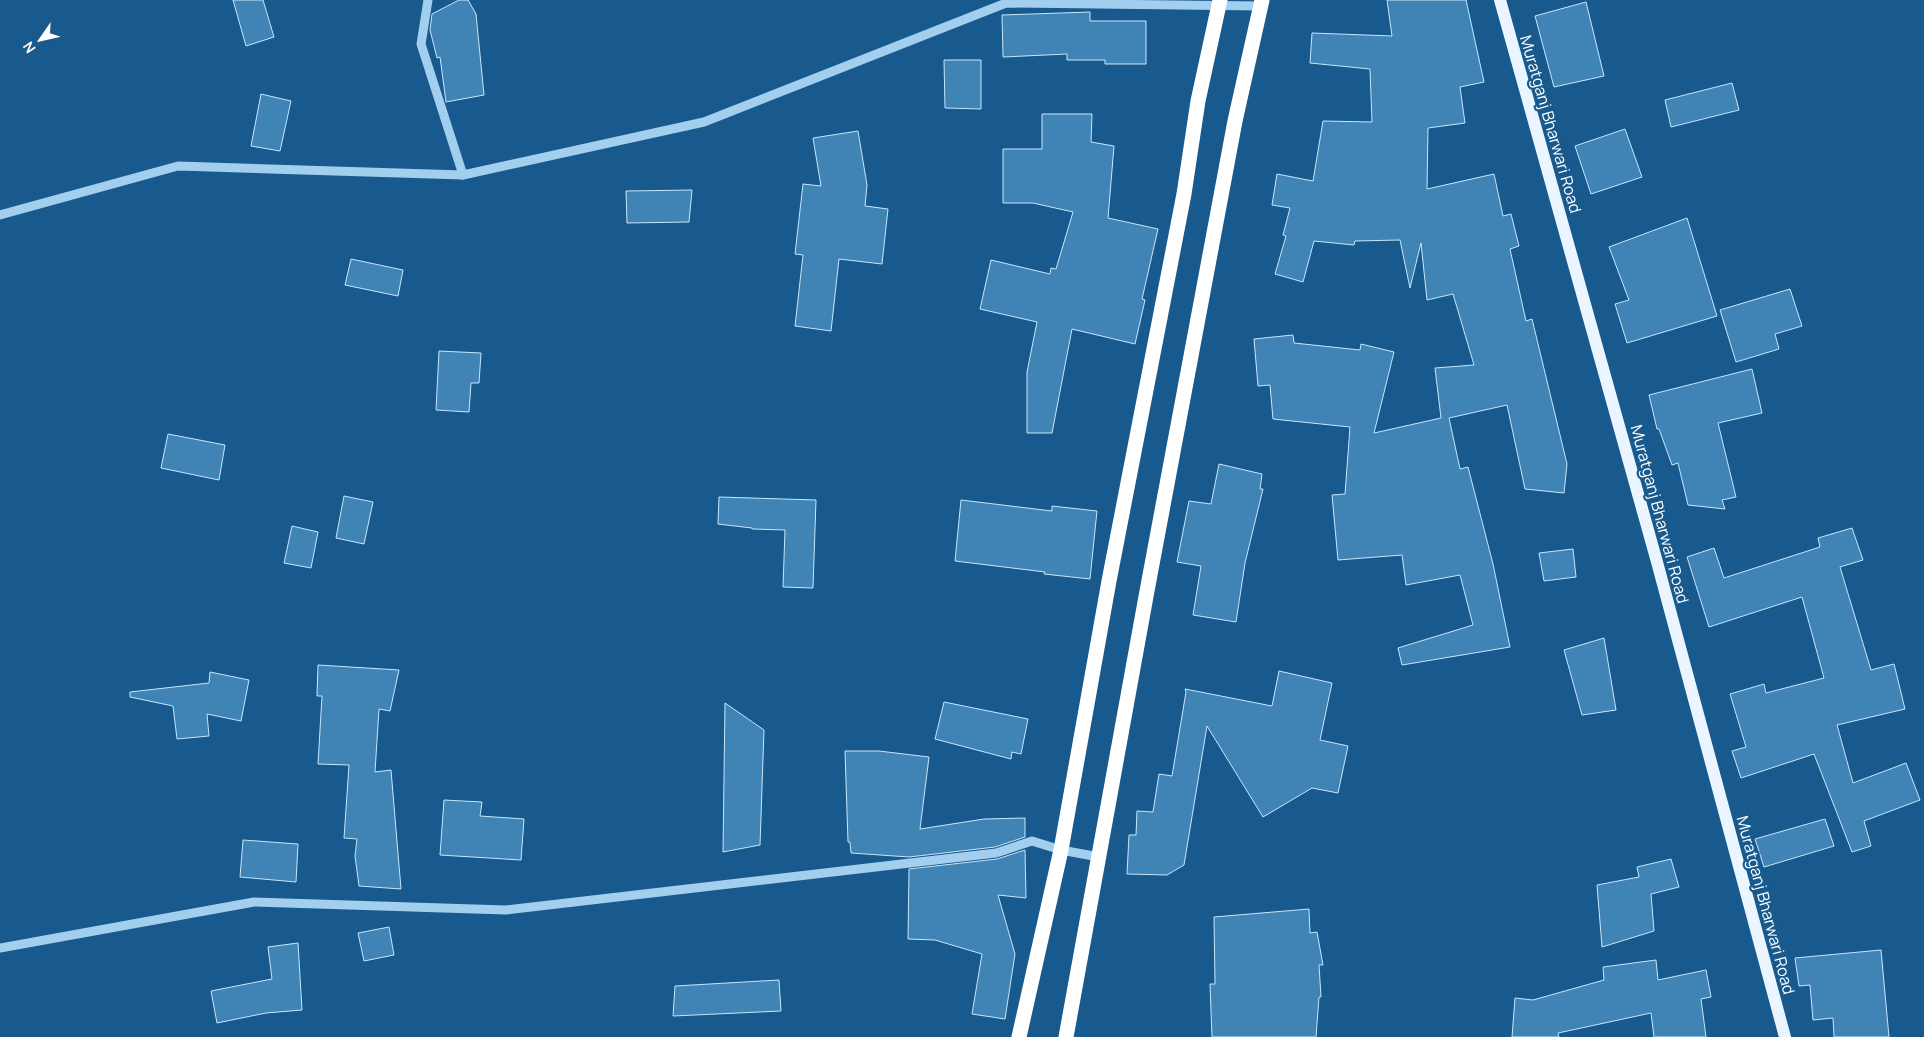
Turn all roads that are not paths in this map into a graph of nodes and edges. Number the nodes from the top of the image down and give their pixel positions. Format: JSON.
{"nodes":[{"id":1,"x":428,"y":0,"type":"edge"},
{"id":2,"x":1500,"y":0,"type":"edge"},
{"id":3,"x":1219,"y":3,"type":"edge"},
{"id":4,"x":1261,"y":3,"type":"edge"},
{"id":5,"x":463,"y":176,"type":"junction"},
{"id":6,"x":0,"y":215,"type":"edge"},
{"id":7,"x":1061,"y":850,"type":"junction"},
{"id":8,"x":1099,"y":857,"type":"junction"},
{"id":9,"x":0,"y":948,"type":"edge"},
{"id":10,"x":1019,"y":1037,"type":"edge"},
{"id":11,"x":1066,"y":1037,"type":"edge"},
{"id":12,"x":1785,"y":1037,"type":"edge"}],
"edges":[{"from":1,"to":5,"type":"street"},
{"from":2,"to":12,"type":"main road","name":"Muratganj Bharwari Road"},
{"from":3,"to":4,"type":"street"},
{"from":3,"to":5,"type":"street"},
{"from":3,"to":7,"type":"highway"},
{"from":4,"to":8,"type":"highway"},
{"from":5,"to":6,"type":"street"},
{"from":7,"to":8,"type":"street"},
{"from":7,"to":9,"type":"street"},
{"from":7,"to":10,"type":"highway"},
{"from":8,"to":11,"type":"highway"}]}
